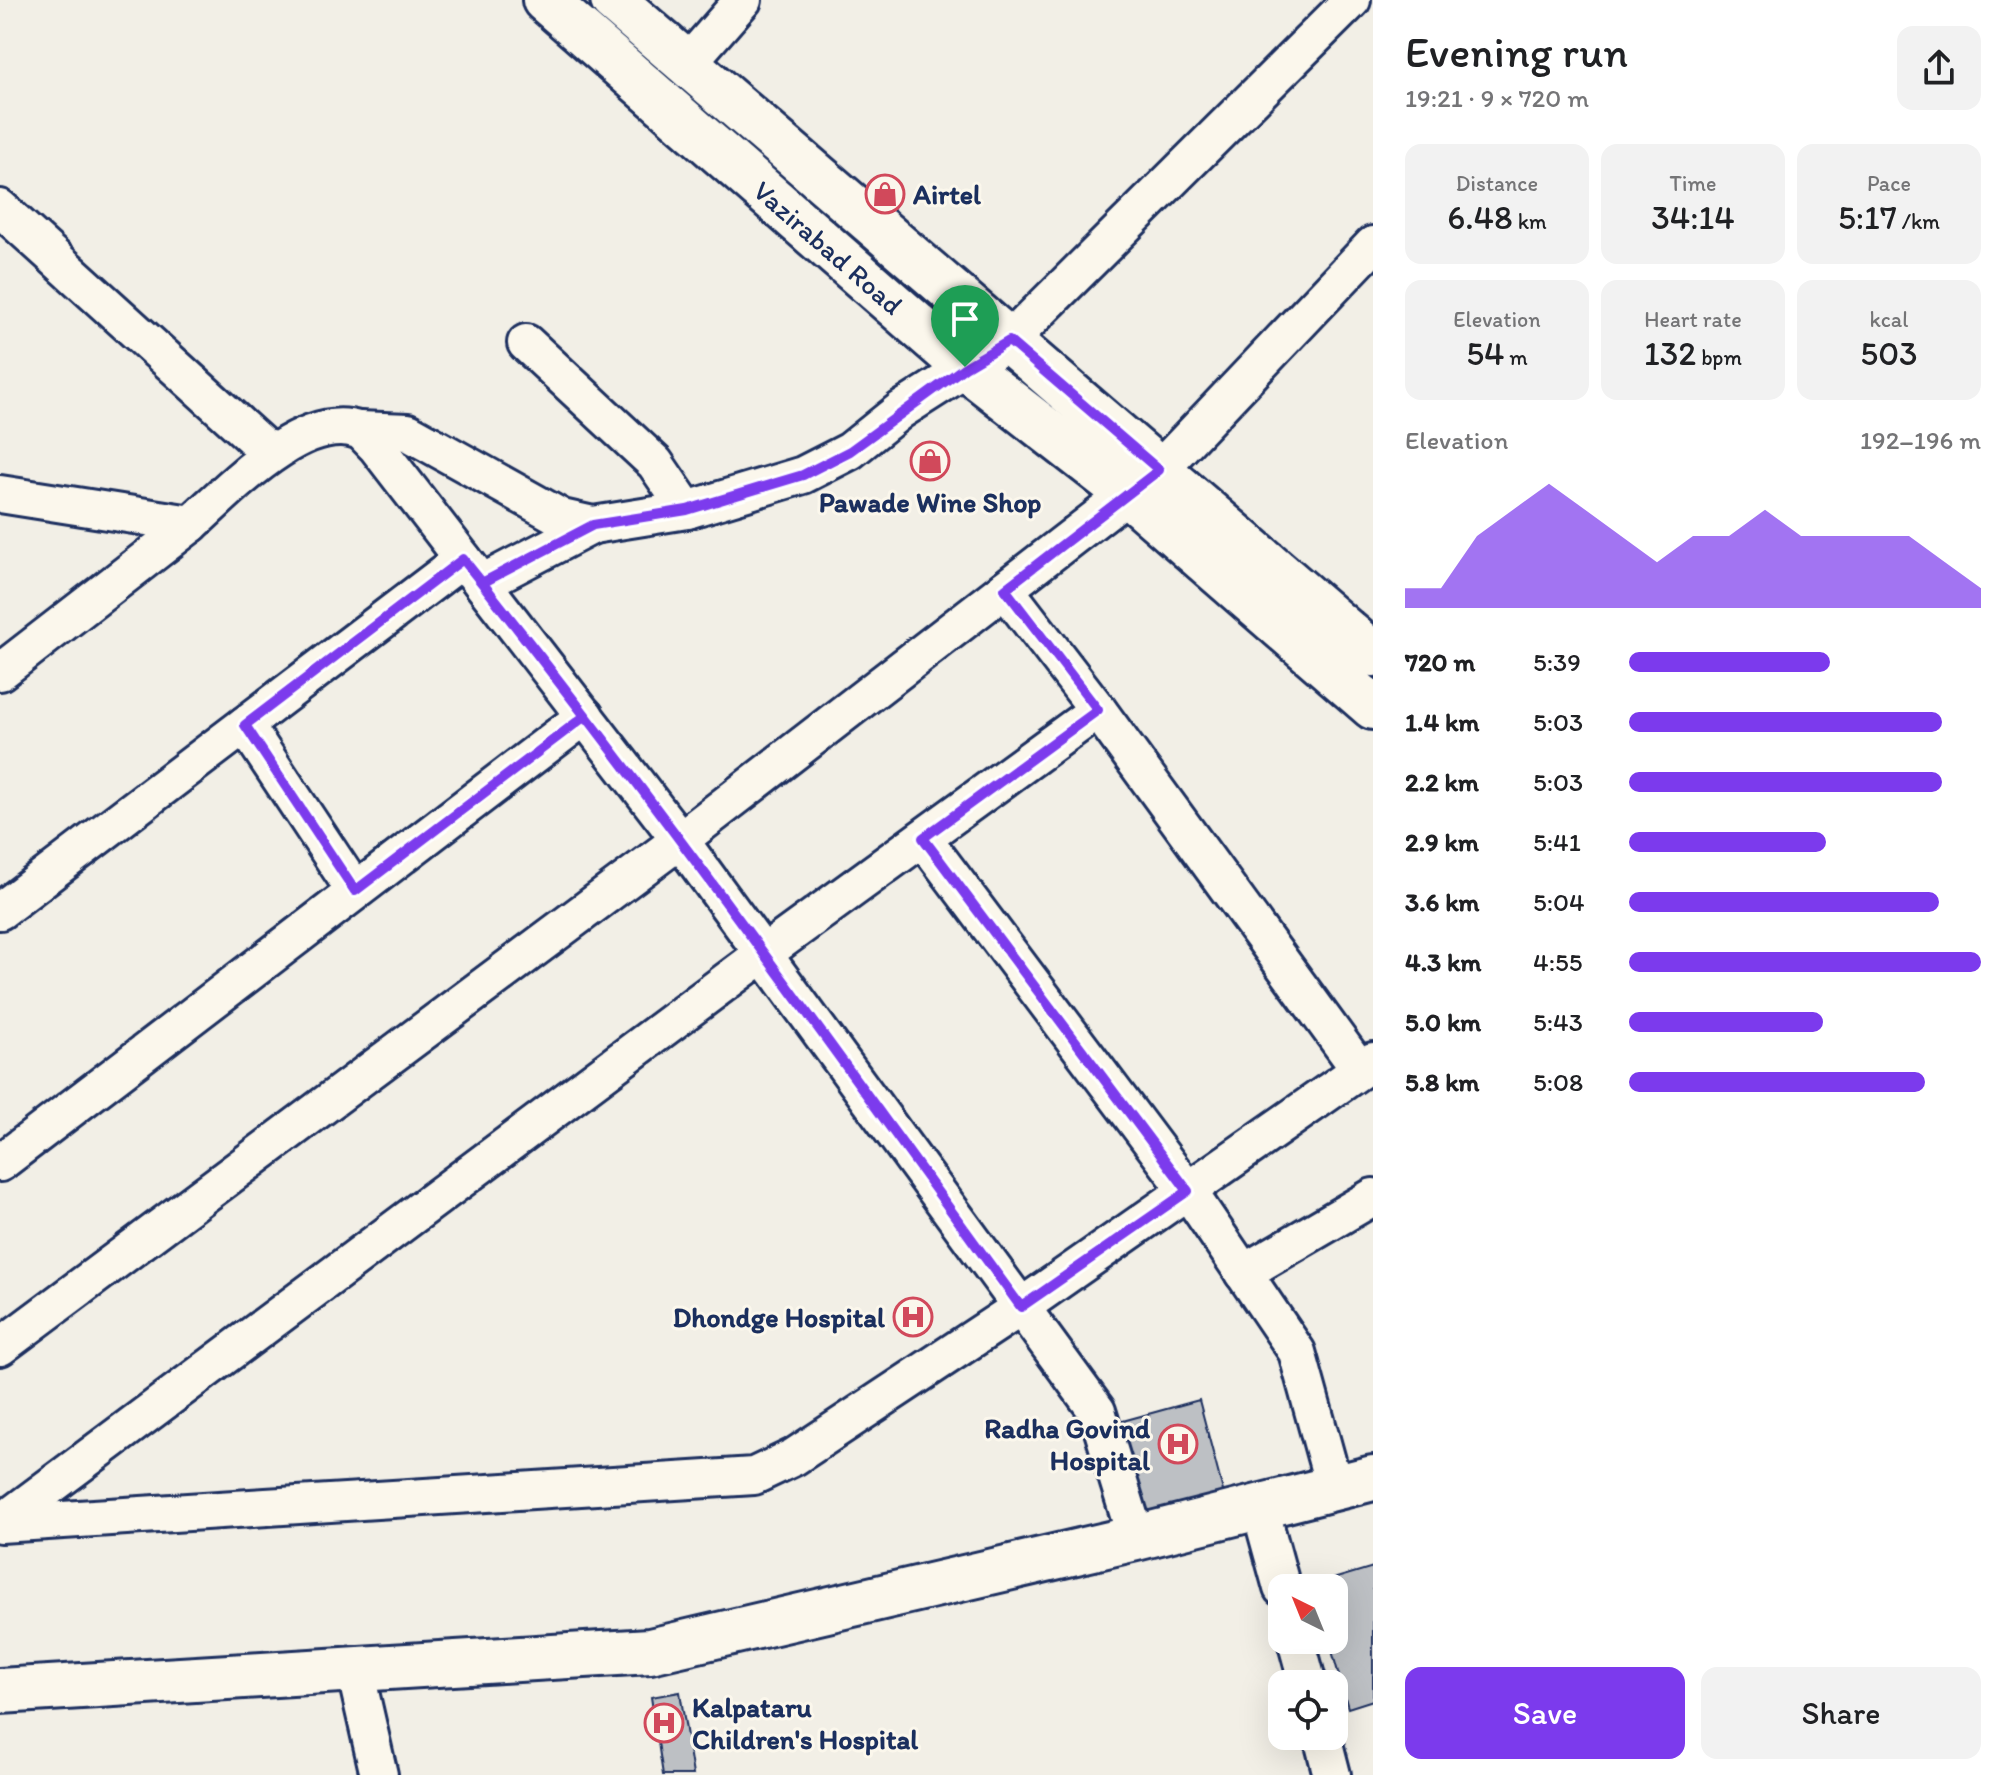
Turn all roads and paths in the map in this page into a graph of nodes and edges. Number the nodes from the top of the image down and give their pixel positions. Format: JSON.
{"nodes":[{"id":1,"x":545,"y":0,"type":"edge"},
{"id":2,"x":613,"y":0,"type":"edge"},
{"id":3,"x":743,"y":0,"type":"edge"},
{"id":4,"x":1352,"y":0,"type":"edge"},
{"id":5,"x":687,"y":64,"type":"junction"},
{"id":6,"x":0,"y":208,"type":"edge"},
{"id":7,"x":1373,"y":245,"type":"edge"},
{"id":8,"x":1009,"y":341,"type":"junction"},
{"id":9,"x":526,"y":343,"type":"dead end"},
{"id":10,"x":965,"y":367,"type":"junction"},
{"id":11,"x":359,"y":430,"type":"junction"},
{"id":12,"x":270,"y":453,"type":"junction"},
{"id":13,"x":1143,"y":482,"type":"junction"},
{"id":14,"x":0,"y":494,"type":"edge"},
{"id":15,"x":687,"y":510,"type":"junction"},
{"id":16,"x":191,"y":524,"type":"junction"},
{"id":17,"x":593,"y":525,"type":"junction"},
{"id":18,"x":472,"y":571,"type":"junction"},
{"id":19,"x":1005,"y":589,"type":"junction"},
{"id":20,"x":1373,"y":654,"type":"edge"},
{"id":21,"x":0,"y":672,"type":"edge"},
{"id":22,"x":1373,"y":707,"type":"edge"},
{"id":23,"x":1098,"y":710,"type":"junction"},
{"id":24,"x":585,"y":716,"type":"junction"},
{"id":25,"x":245,"y":725,"type":"junction"},
{"id":26,"x":923,"y":838,"type":"junction"},
{"id":27,"x":680,"y":840,"type":"junction"},
{"id":28,"x":355,"y":891,"type":"junction"},
{"id":29,"x":0,"y":911,"type":"edge"},
{"id":30,"x":763,"y":954,"type":"junction"},
{"id":31,"x":1367,"y":1065,"type":"edge"},
{"id":32,"x":0,"y":1163,"type":"edge"},
{"id":33,"x":1188,"y":1191,"type":"junction"},
{"id":34,"x":1373,"y":1197,"type":"edge"},
{"id":35,"x":1243,"y":1273,"type":"junction"},
{"id":36,"x":1021,"y":1307,"type":"junction"},
{"id":37,"x":0,"y":1347,"type":"edge"},
{"id":38,"x":1354,"y":1484,"type":"edge"},
{"id":39,"x":1260,"y":1508,"type":"junction"},
{"id":40,"x":0,"y":1523,"type":"edge"},
{"id":41,"x":1136,"y":1538,"type":"junction"},
{"id":42,"x":1278,"y":1574,"type":"edge"},
{"id":43,"x":355,"y":1670,"type":"junction"},
{"id":44,"x":0,"y":1691,"type":"edge"},
{"id":45,"x":1326,"y":1750,"type":"edge"},
{"id":46,"x":379,"y":1775,"type":"edge"},
{"id":47,"x":1332,"y":1775,"type":"edge"}],
"edges":[{"from":1,"to":10,"type":"main road","name":"Vazirabad Road"},
{"from":2,"to":5,"type":"main road","name":"Vazirabad Road"},
{"from":3,"to":5,"type":"street"},
{"from":4,"to":8,"type":"street"},
{"from":5,"to":8,"type":"main road","name":"Vazirabad Road"},
{"from":6,"to":12,"type":"street"},
{"from":7,"to":13,"type":"street"},
{"from":8,"to":10,"type":"street"},
{"from":8,"to":13,"type":"main road","name":"Vazirabad Road"},
{"from":9,"to":15,"type":"street"},
{"from":10,"to":13,"type":"main road","name":"Vazirabad Road"},
{"from":10,"to":15,"type":"street"},
{"from":11,"to":12,"type":"street"},
{"from":11,"to":17,"type":"street"},
{"from":11,"to":18,"type":"street"},
{"from":12,"to":16,"type":"street"},
{"from":13,"to":19,"type":"street"},
{"from":13,"to":20,"type":"main road","name":"Vazirabad Road"},
{"from":13,"to":22,"type":"main road","name":"Vazirabad Road"},
{"from":14,"to":16,"type":"street"},
{"from":15,"to":17,"type":"street"},
{"from":16,"to":21,"type":"street"},
{"from":17,"to":18,"type":"street"},
{"from":18,"to":24,"type":"street"},
{"from":18,"to":25,"type":"street"},
{"from":19,"to":23,"type":"street"},
{"from":19,"to":27,"type":"street"},
{"from":23,"to":26,"type":"street"},
{"from":23,"to":31,"type":"street"},
{"from":24,"to":27,"type":"street"},
{"from":24,"to":28,"type":"street"},
{"from":25,"to":28,"type":"street"},
{"from":25,"to":29,"type":"street"},
{"from":26,"to":30,"type":"street"},
{"from":26,"to":33,"type":"street"},
{"from":27,"to":30,"type":"street"},
{"from":27,"to":37,"type":"street"},
{"from":28,"to":32,"type":"street"},
{"from":30,"to":36,"type":"street"},
{"from":30,"to":40,"type":"street"},
{"from":31,"to":33,"type":"street"},
{"from":33,"to":35,"type":"street"},
{"from":33,"to":36,"type":"street"},
{"from":34,"to":35,"type":"street"},
{"from":35,"to":38,"type":"street"},
{"from":36,"to":40,"type":"street"},
{"from":36,"to":41,"type":"street"},
{"from":38,"to":39,"type":"main road"},
{"from":39,"to":41,"type":"main road"},
{"from":39,"to":42,"type":"street"},
{"from":41,"to":43,"type":"main road"},
{"from":43,"to":44,"type":"main road"},
{"from":43,"to":46,"type":"street"},
{"from":45,"to":47,"type":"street"}]}
